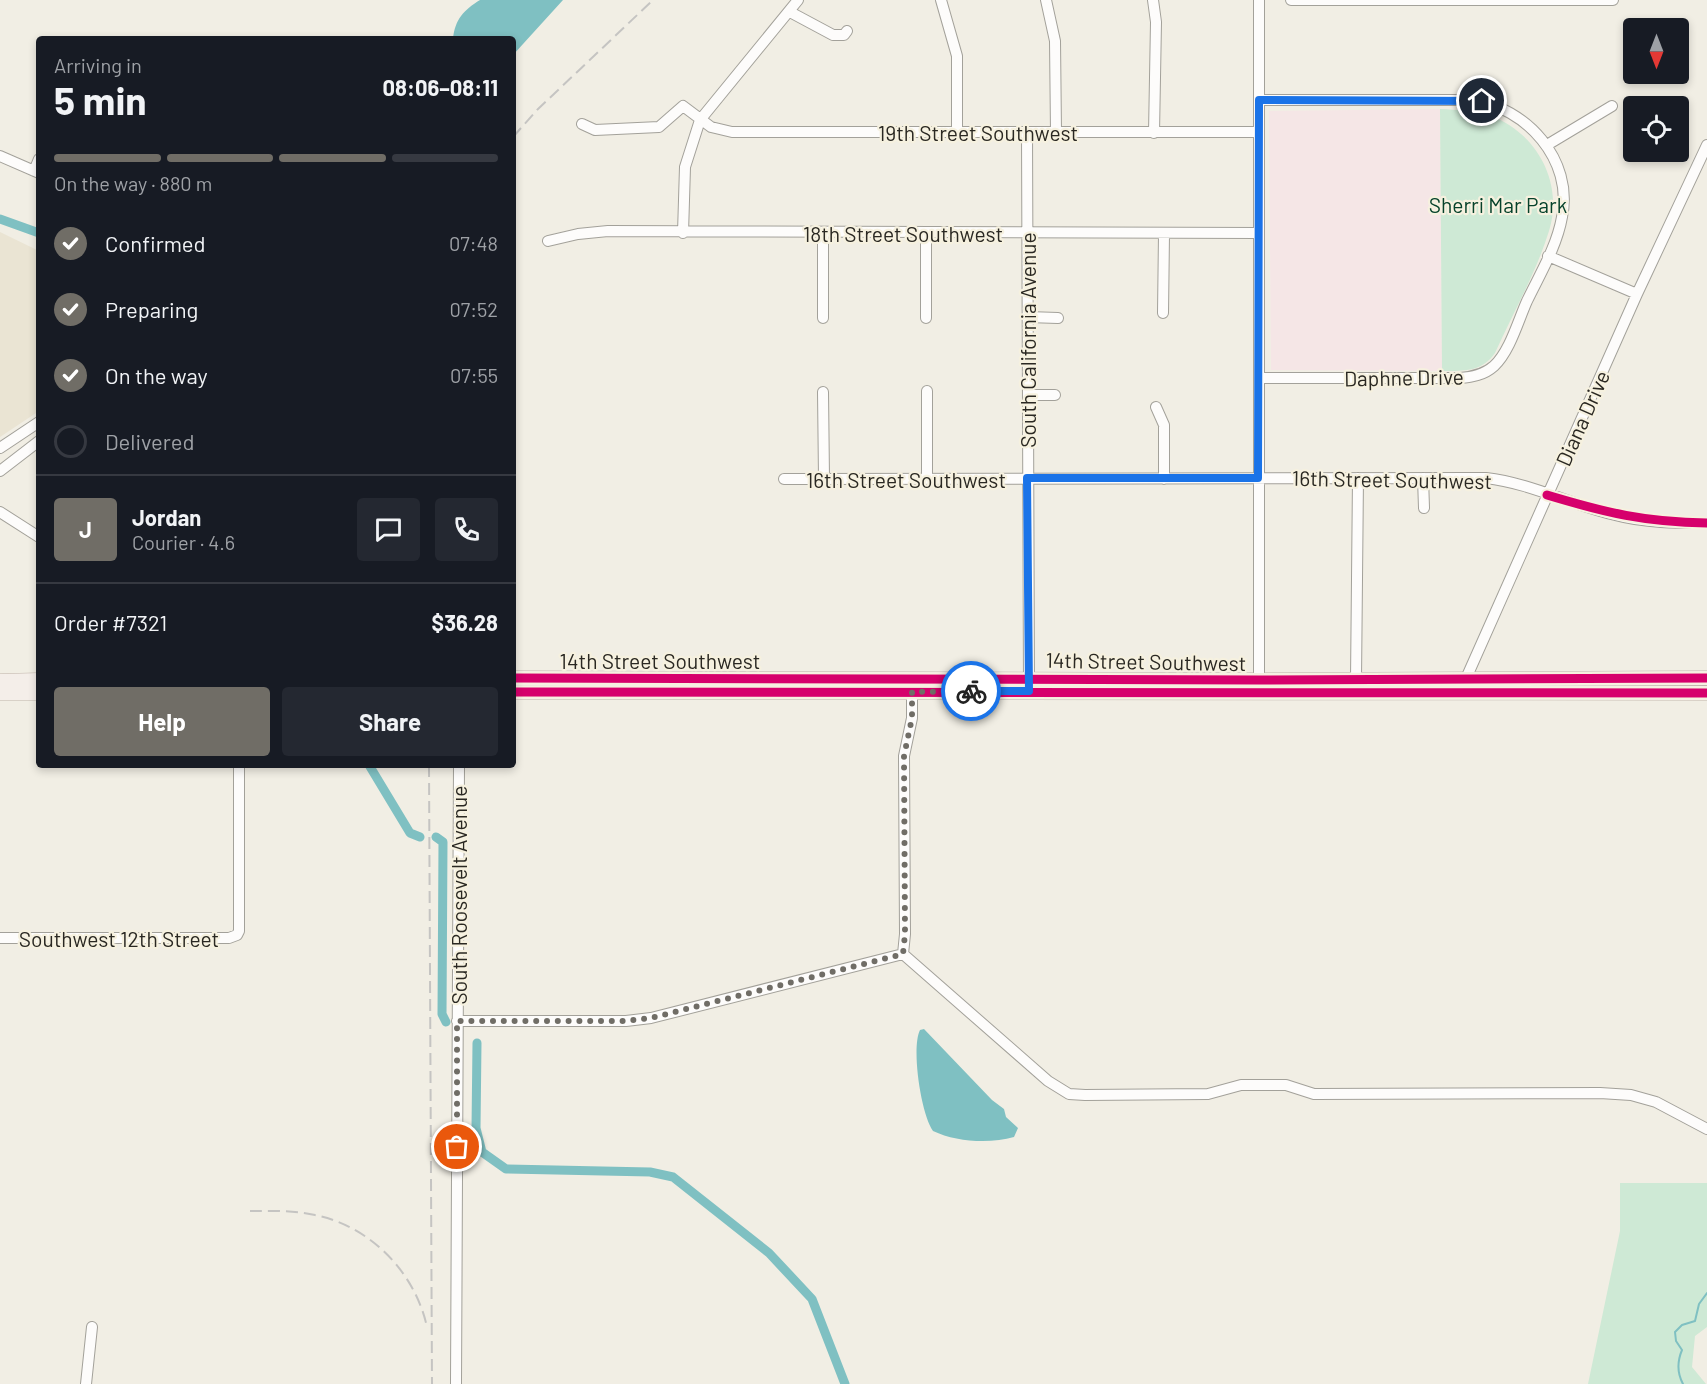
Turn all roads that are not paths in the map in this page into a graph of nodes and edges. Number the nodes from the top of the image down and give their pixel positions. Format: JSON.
{"nodes":[{"id":1,"x":798,"y":0,"type":"edge"},
{"id":2,"x":941,"y":0,"type":"edge"},
{"id":3,"x":1046,"y":0,"type":"edge"},
{"id":4,"x":1153,"y":0,"type":"edge"},
{"id":5,"x":1259,"y":0,"type":"edge"},
{"id":6,"x":1291,"y":0,"type":"edge"},
{"id":7,"x":1613,"y":0,"type":"edge"},
{"id":8,"x":1514,"y":1,"type":"edge"},
{"id":9,"x":790,"y":12,"type":"junction"},
{"id":10,"x":847,"y":31,"type":"dead end"},
{"id":11,"x":1259,"y":100,"type":"junction"},
{"id":12,"x":1612,"y":106,"type":"dead end"},
{"id":13,"x":700,"y":120,"type":"junction"},
{"id":14,"x":582,"y":124,"type":"dead end"},
{"id":15,"x":957,"y":132,"type":"junction"},
{"id":16,"x":1027,"y":132,"type":"junction"},
{"id":17,"x":1056,"y":132,"type":"junction"},
{"id":18,"x":1258,"y":132,"type":"junction"},
{"id":19,"x":1154,"y":133,"type":"junction"},
{"id":20,"x":1547,"y":145,"type":"junction"},
{"id":21,"x":1707,"y":145,"type":"edge"},
{"id":22,"x":0,"y":156,"type":"edge"},
{"id":23,"x":36,"y":172,"type":"edge"},
{"id":24,"x":683,"y":233,"type":"junction"},
{"id":25,"x":823,"y":233,"type":"junction"},
{"id":26,"x":926,"y":233,"type":"junction"},
{"id":27,"x":1259,"y":233,"type":"junction"},
{"id":28,"x":1028,"y":234,"type":"junction"},
{"id":29,"x":1164,"y":234,"type":"junction"},
{"id":30,"x":548,"y":241,"type":"dead end"},
{"id":31,"x":1548,"y":256,"type":"junction"},
{"id":32,"x":1637,"y":294,"type":"junction"},
{"id":33,"x":1163,"y":313,"type":"dead end"},
{"id":34,"x":1028,"y":317,"type":"junction"},
{"id":35,"x":823,"y":318,"type":"dead end"},
{"id":36,"x":926,"y":318,"type":"dead end"},
{"id":37,"x":1058,"y":318,"type":"dead end"},
{"id":38,"x":1260,"y":378,"type":"junction"},
{"id":39,"x":927,"y":391,"type":"dead end"},
{"id":40,"x":823,"y":392,"type":"dead end"},
{"id":41,"x":1028,"y":395,"type":"junction"},
{"id":42,"x":1054,"y":395,"type":"dead end"},
{"id":43,"x":1156,"y":407,"type":"dead end"},
{"id":44,"x":36,"y":424,"type":"edge"},
{"id":45,"x":36,"y":443,"type":"edge"},
{"id":46,"x":0,"y":448,"type":"edge"},
{"id":47,"x":0,"y":471,"type":"edge"},
{"id":48,"x":824,"y":478,"type":"junction"},
{"id":49,"x":927,"y":478,"type":"junction"},
{"id":50,"x":1027,"y":478,"type":"junction"},
{"id":51,"x":1258,"y":478,"type":"junction"},
{"id":52,"x":1358,"y":478,"type":"junction"},
{"id":53,"x":1424,"y":478,"type":"junction"},
{"id":54,"x":784,"y":479,"type":"dead end"},
{"id":55,"x":1164,"y":479,"type":"junction"},
{"id":56,"x":1547,"y":495,"type":"junction"},
{"id":57,"x":1424,"y":508,"type":"dead end"},
{"id":58,"x":0,"y":512,"type":"edge"},
{"id":59,"x":1707,"y":523,"type":"edge"},
{"id":60,"x":36,"y":535,"type":"edge"},
{"id":61,"x":516,"y":678,"type":"edge"},
{"id":62,"x":1707,"y":678,"type":"edge"},
{"id":63,"x":36,"y":680,"type":"edge"},
{"id":64,"x":1356,"y":680,"type":"junction"},
{"id":65,"x":0,"y":681,"type":"edge"},
{"id":66,"x":1029,"y":684,"type":"junction"},
{"id":67,"x":912,"y":685,"type":"junction"},
{"id":68,"x":1259,"y":686,"type":"junction"},
{"id":69,"x":1462,"y":686,"type":"junction"},
{"id":70,"x":516,"y":692,"type":"edge"},
{"id":71,"x":0,"y":693,"type":"edge"},
{"id":72,"x":36,"y":693,"type":"edge"},
{"id":73,"x":1707,"y":693,"type":"edge"},
{"id":74,"x":239,"y":768,"type":"edge"},
{"id":75,"x":459,"y":768,"type":"edge"},
{"id":76,"x":0,"y":938,"type":"edge"},
{"id":77,"x":903,"y":954,"type":"junction"},
{"id":78,"x":457,"y":1021,"type":"junction"},
{"id":79,"x":1707,"y":1129,"type":"edge"},
{"id":80,"x":92,"y":1327,"type":"dead end"},
{"id":81,"x":86,"y":1384,"type":"edge"},
{"id":82,"x":456,"y":1384,"type":"edge"}],
"edges":[{"from":1,"to":9,"type":"street"},
{"from":2,"to":15,"type":"street"},
{"from":3,"to":17,"type":"street"},
{"from":4,"to":19,"type":"street"},
{"from":5,"to":11,"type":"street"},
{"from":6,"to":8,"type":"street"},
{"from":7,"to":8,"type":"street"},
{"from":9,"to":10,"type":"street"},
{"from":9,"to":13,"type":"street"},
{"from":11,"to":18,"type":"street"},
{"from":11,"to":20,"type":"street"},
{"from":12,"to":20,"type":"street"},
{"from":13,"to":14,"type":"street","name":"19th Street Southwest"},
{"from":13,"to":15,"type":"street","name":"19th Street Southwest"},
{"from":13,"to":24,"type":"street"},
{"from":15,"to":16,"type":"street","name":"19th Street Southwest"},
{"from":16,"to":17,"type":"street","name":"19th Street Southwest"},
{"from":16,"to":28,"type":"street","name":"South California Avenue"},
{"from":17,"to":19,"type":"street","name":"19th Street Southwest"},
{"from":18,"to":19,"type":"street","name":"19th Street Southwest"},
{"from":18,"to":27,"type":"street"},
{"from":20,"to":31,"type":"street","name":"Daphne Drive"},
{"from":21,"to":32,"type":"street","name":"Diana Drive"},
{"from":22,"to":23,"type":"street"},
{"from":24,"to":25,"type":"street","name":"18th Street Southwest"},
{"from":24,"to":30,"type":"street","name":"18th Street Southwest"},
{"from":25,"to":26,"type":"street","name":"18th Street Southwest"},
{"from":25,"to":35,"type":"street"},
{"from":26,"to":28,"type":"street","name":"18th Street Southwest"},
{"from":26,"to":36,"type":"street"},
{"from":27,"to":29,"type":"street","name":"18th Street Southwest"},
{"from":27,"to":38,"type":"street"},
{"from":28,"to":29,"type":"street","name":"18th Street Southwest"},
{"from":28,"to":34,"type":"street","name":"South California Avenue"},
{"from":29,"to":33,"type":"street"},
{"from":31,"to":32,"type":"street"},
{"from":31,"to":38,"type":"street","name":"Daphne Drive"},
{"from":32,"to":56,"type":"street","name":"Diana Drive"},
{"from":34,"to":37,"type":"street"},
{"from":34,"to":41,"type":"street","name":"South California Avenue"},
{"from":38,"to":51,"type":"street"},
{"from":39,"to":49,"type":"street"},
{"from":40,"to":48,"type":"street"},
{"from":41,"to":42,"type":"street"},
{"from":41,"to":50,"type":"street","name":"South California Avenue"},
{"from":43,"to":55,"type":"street"},
{"from":44,"to":46,"type":"street"},
{"from":45,"to":47,"type":"street"},
{"from":48,"to":49,"type":"street","name":"16th Street Southwest"},
{"from":48,"to":54,"type":"street","name":"16th Street Southwest"},
{"from":49,"to":50,"type":"street","name":"16th Street Southwest"},
{"from":50,"to":55,"type":"street","name":"16th Street Southwest"},
{"from":50,"to":66,"type":"street","name":"South California Avenue"},
{"from":51,"to":52,"type":"street","name":"16th Street Southwest"},
{"from":51,"to":55,"type":"street","name":"16th Street Southwest"},
{"from":51,"to":68,"type":"street"},
{"from":52,"to":53,"type":"street","name":"16th Street Southwest"},
{"from":52,"to":64,"type":"street"},
{"from":53,"to":56,"type":"street","name":"16th Street Southwest"},
{"from":53,"to":57,"type":"street"},
{"from":56,"to":59,"type":"street","name":"16th Street Southwest"},
{"from":56,"to":69,"type":"street","name":"Diana Drive"},
{"from":58,"to":60,"type":"street"},
{"from":61,"to":67,"type":"main road","name":"14th Street Southwest"},
{"from":62,"to":69,"type":"main road","name":"14th Street Southwest"},
{"from":63,"to":65,"type":"main road"},
{"from":64,"to":68,"type":"main road","name":"14th Street Southwest"},
{"from":64,"to":69,"type":"main road","name":"14th Street Southwest"},
{"from":66,"to":67,"type":"main road","name":"14th Street Southwest"},
{"from":66,"to":68,"type":"main road","name":"14th Street Southwest"},
{"from":67,"to":70,"type":"main road","name":"14th Street Southwest"},
{"from":67,"to":77,"type":"street"},
{"from":68,"to":69,"type":"main road","name":"14th Street Southwest"},
{"from":69,"to":73,"type":"main road","name":"14th Street Southwest"},
{"from":71,"to":72,"type":"main road"},
{"from":74,"to":76,"type":"street","name":"Southwest 12th Street"},
{"from":75,"to":78,"type":"street","name":"South Roosevelt Avenue"},
{"from":77,"to":78,"type":"street"},
{"from":77,"to":79,"type":"street"},
{"from":78,"to":82,"type":"street","name":"South Roosevelt Avenue"},
{"from":80,"to":81,"type":"street"}]}
